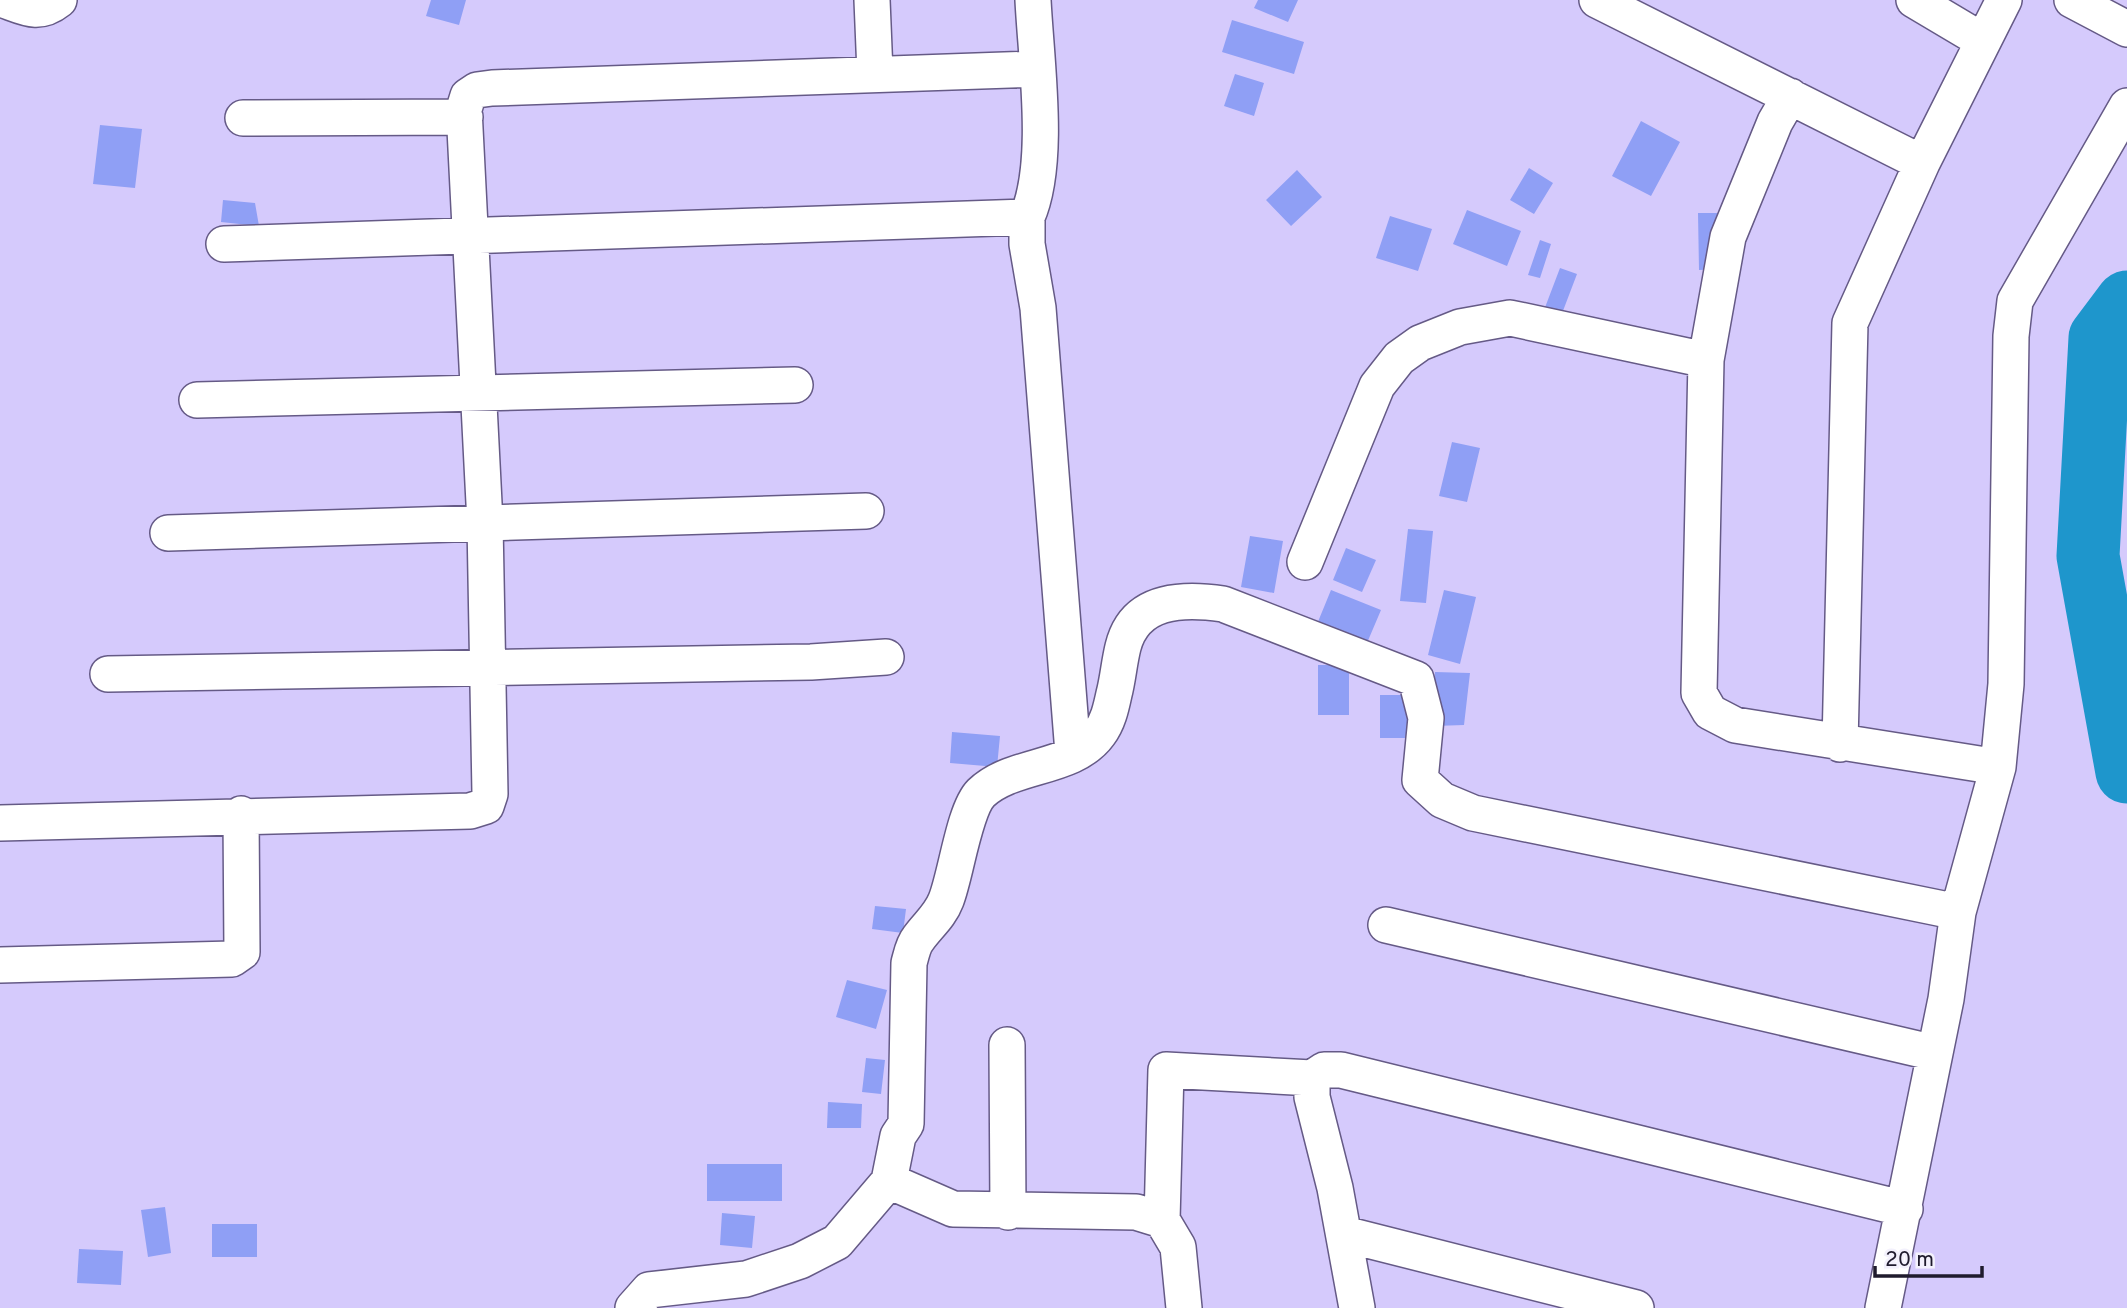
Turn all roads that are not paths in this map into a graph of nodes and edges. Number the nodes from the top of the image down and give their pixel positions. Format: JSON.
{"nodes":[{"id":1,"x":4,"y":0,"type":"edge"},
{"id":2,"x":59,"y":0,"type":"edge"},
{"id":3,"x":872,"y":0,"type":"edge"},
{"id":4,"x":1033,"y":0,"type":"edge"},
{"id":5,"x":1597,"y":0,"type":"edge"},
{"id":6,"x":1914,"y":0,"type":"edge"},
{"id":7,"x":2004,"y":0,"type":"edge"},
{"id":8,"x":2072,"y":0,"type":"edge"},
{"id":9,"x":2127,"y":29,"type":"edge"},
{"id":10,"x":1983,"y":41,"type":"junction"},
{"id":11,"x":1036,"y":69,"type":"junction"},
{"id":12,"x":874,"y":73,"type":"junction"},
{"id":13,"x":1790,"y":96,"type":"junction"},
{"id":14,"x":2127,"y":106,"type":"edge"},
{"id":15,"x":465,"y":117,"type":"junction"},
{"id":16,"x":243,"y":118,"type":"dead end"},
{"id":17,"x":1922,"y":163,"type":"junction"},
{"id":18,"x":1027,"y":217,"type":"junction"},
{"id":19,"x":472,"y":235,"type":"junction"},
{"id":20,"x":224,"y":244,"type":"dead end"},
{"id":21,"x":1706,"y":360,"type":"junction"},
{"id":22,"x":795,"y":385,"type":"dead end"},
{"id":23,"x":478,"y":394,"type":"junction"},
{"id":24,"x":197,"y":400,"type":"dead end"},
{"id":25,"x":866,"y":510,"type":"dead end"},
{"id":26,"x":485,"y":523,"type":"junction"},
{"id":27,"x":168,"y":533,"type":"dead end"},
{"id":28,"x":1305,"y":562,"type":"dead end"},
{"id":29,"x":886,"y":657,"type":"dead end"},
{"id":30,"x":487,"y":668,"type":"junction"},
{"id":31,"x":108,"y":674,"type":"dead end"},
{"id":32,"x":1840,"y":744,"type":"junction"},
{"id":33,"x":1073,"y":753,"type":"junction"},
{"id":34,"x":1998,"y":768,"type":"junction"},
{"id":35,"x":241,"y":814,"type":"junction"},
{"id":36,"x":0,"y":823,"type":"edge"},
{"id":37,"x":1958,"y":912,"type":"junction"},
{"id":38,"x":1386,"y":925,"type":"dead end"},
{"id":39,"x":0,"y":965,"type":"edge"},
{"id":40,"x":1007,"y":1045,"type":"dead end"},
{"id":41,"x":1935,"y":1053,"type":"junction"},
{"id":42,"x":1312,"y":1078,"type":"junction"},
{"id":43,"x":889,"y":1181,"type":"junction"},
{"id":44,"x":1905,"y":1209,"type":"junction"},
{"id":45,"x":1008,"y":1212,"type":"junction"},
{"id":46,"x":1162,"y":1220,"type":"junction"},
{"id":47,"x":1344,"y":1234,"type":"junction"},
{"id":48,"x":633,"y":1308,"type":"edge"},
{"id":49,"x":1184,"y":1308,"type":"edge"},
{"id":50,"x":1357,"y":1308,"type":"edge"},
{"id":51,"x":1636,"y":1308,"type":"edge"},
{"id":52,"x":1883,"y":1308,"type":"edge"}],
"edges":[{"from":1,"to":2,"type":"street"},
{"from":3,"to":12,"type":"street"},
{"from":4,"to":11,"type":"street"},
{"from":5,"to":13,"type":"street"},
{"from":6,"to":10,"type":"street"},
{"from":7,"to":10,"type":"street"},
{"from":8,"to":9,"type":"street"},
{"from":10,"to":17,"type":"street"},
{"from":11,"to":12,"type":"street"},
{"from":11,"to":18,"type":"street"},
{"from":12,"to":15,"type":"street"},
{"from":13,"to":17,"type":"street"},
{"from":13,"to":21,"type":"street"},
{"from":14,"to":34,"type":"street"},
{"from":15,"to":16,"type":"street"},
{"from":15,"to":19,"type":"street"},
{"from":17,"to":32,"type":"street"},
{"from":18,"to":19,"type":"street"},
{"from":18,"to":33,"type":"street"},
{"from":19,"to":20,"type":"street"},
{"from":19,"to":23,"type":"street"},
{"from":21,"to":28,"type":"street"},
{"from":21,"to":32,"type":"street"},
{"from":22,"to":23,"type":"street"},
{"from":23,"to":24,"type":"street"},
{"from":23,"to":26,"type":"street"},
{"from":25,"to":26,"type":"street"},
{"from":26,"to":27,"type":"street"},
{"from":26,"to":30,"type":"street"},
{"from":29,"to":30,"type":"street"},
{"from":30,"to":31,"type":"street"},
{"from":30,"to":35,"type":"street"},
{"from":32,"to":34,"type":"street"},
{"from":33,"to":37,"type":"street"},
{"from":33,"to":43,"type":"street"},
{"from":34,"to":37,"type":"street"},
{"from":35,"to":36,"type":"street"},
{"from":35,"to":39,"type":"street"},
{"from":37,"to":41,"type":"street"},
{"from":38,"to":41,"type":"street"},
{"from":40,"to":45,"type":"street"},
{"from":41,"to":44,"type":"street"},
{"from":42,"to":44,"type":"street"},
{"from":42,"to":46,"type":"street"},
{"from":42,"to":47,"type":"street"},
{"from":43,"to":45,"type":"street"},
{"from":43,"to":48,"type":"street"},
{"from":44,"to":52,"type":"street"},
{"from":45,"to":46,"type":"street"},
{"from":46,"to":49,"type":"street"},
{"from":47,"to":50,"type":"street"},
{"from":47,"to":51,"type":"street"}]}
